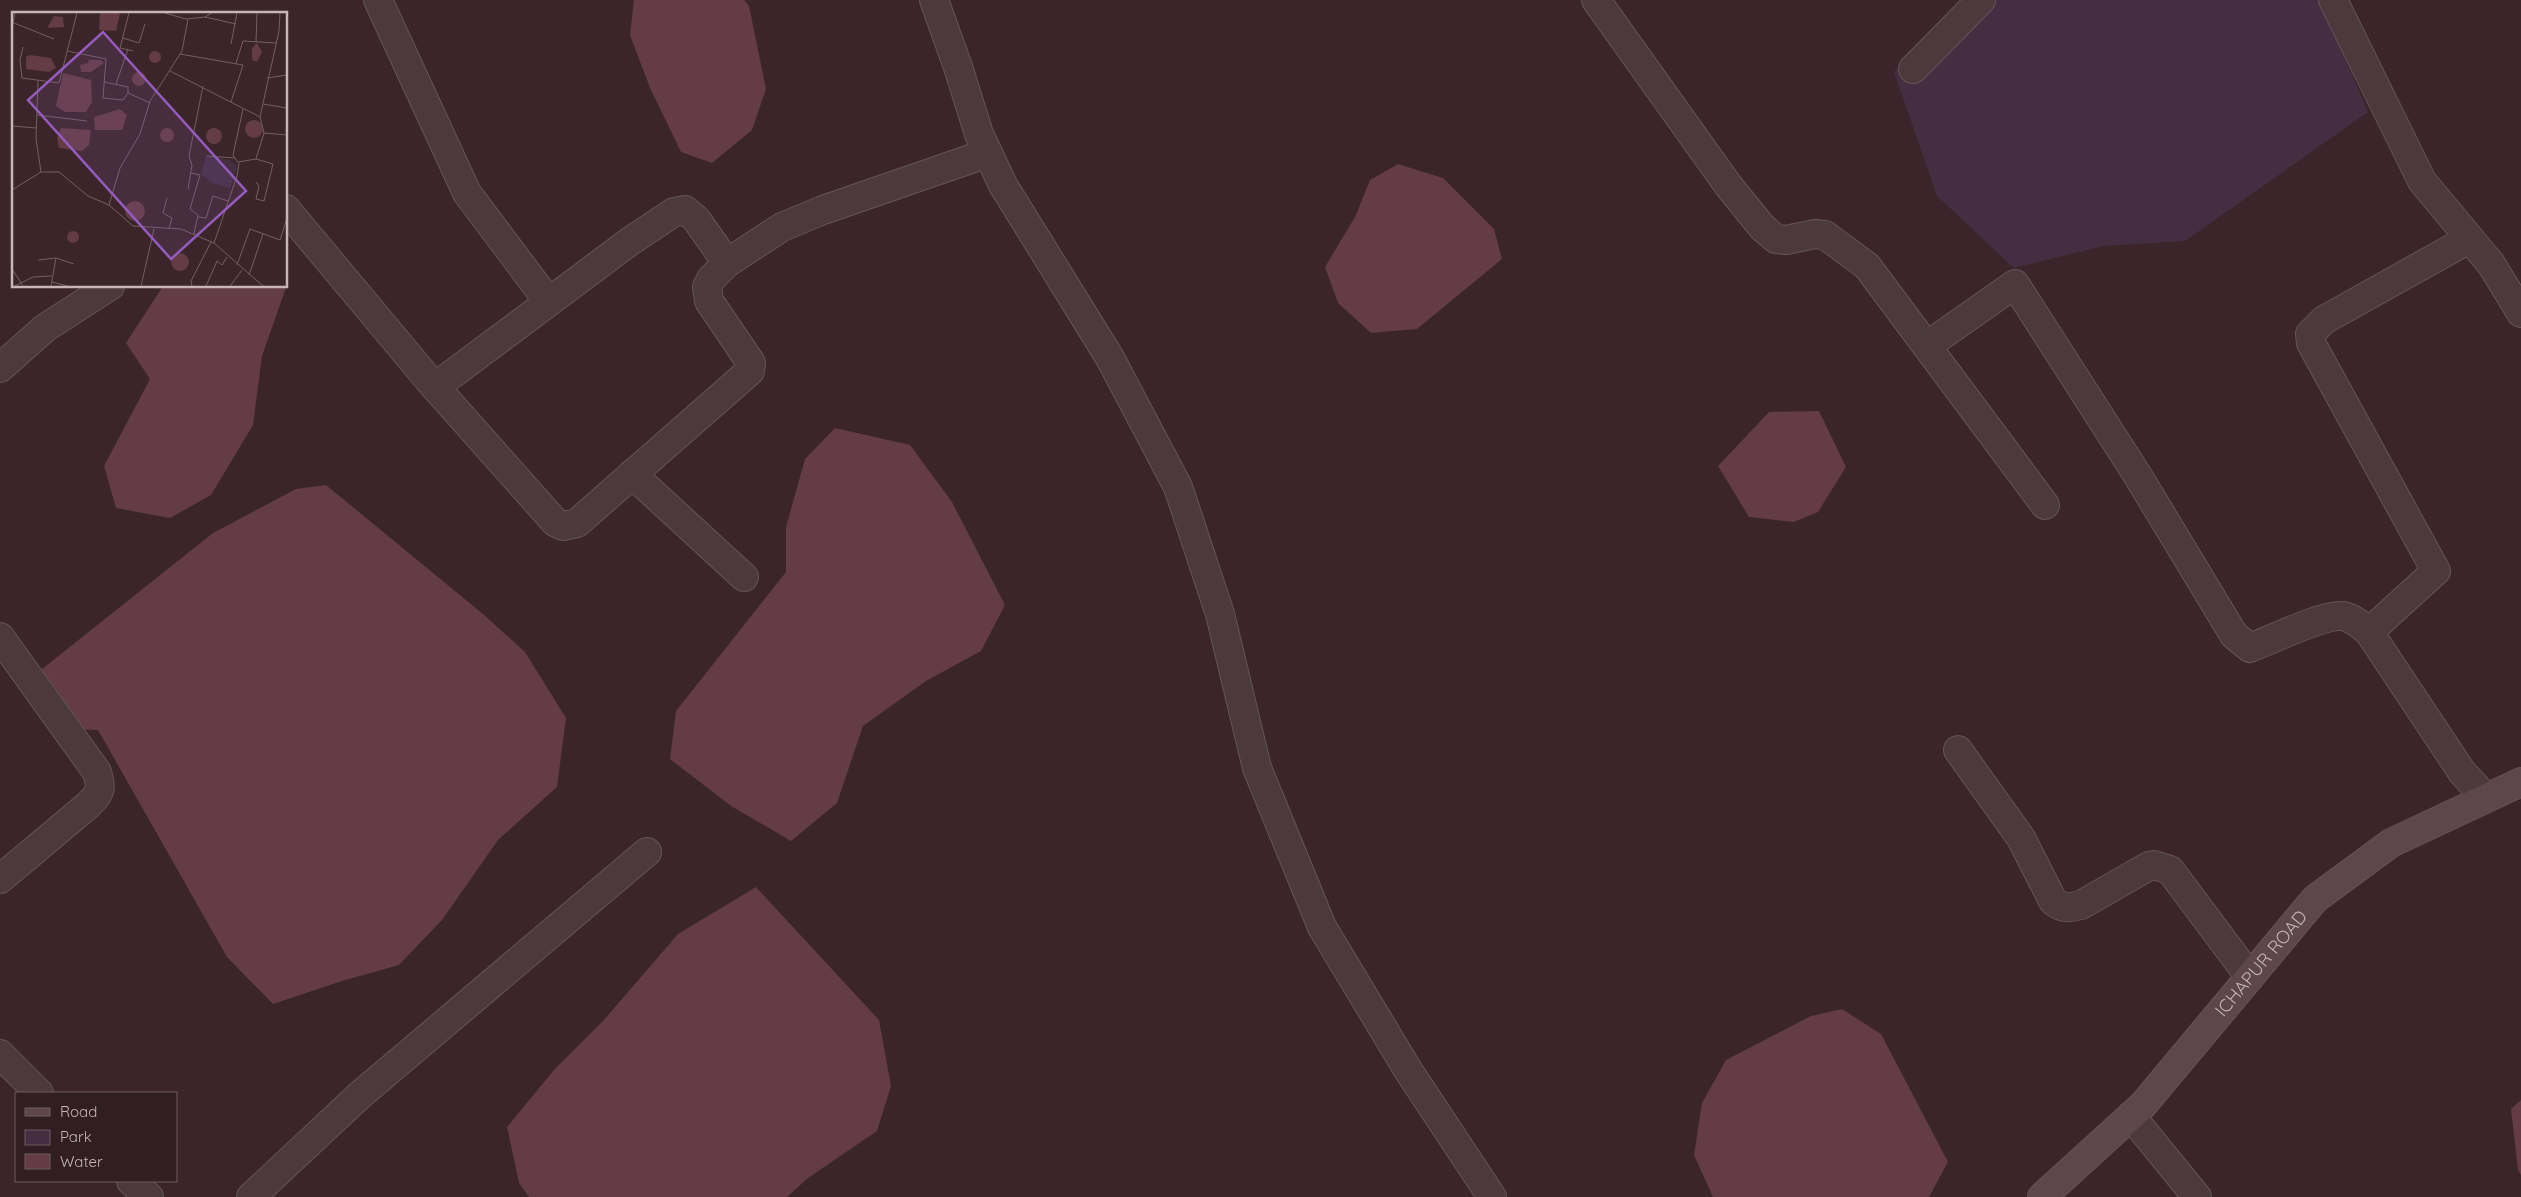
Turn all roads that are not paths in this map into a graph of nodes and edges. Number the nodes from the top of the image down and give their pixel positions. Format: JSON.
{"nodes":[{"id":1,"x":378,"y":0,"type":"edge"},
{"id":2,"x":934,"y":0,"type":"edge"},
{"id":3,"x":1596,"y":0,"type":"edge"},
{"id":4,"x":1981,"y":0,"type":"edge"},
{"id":5,"x":2333,"y":0,"type":"edge"},
{"id":6,"x":1912,"y":69,"type":"dead end"},
{"id":7,"x":988,"y":153,"type":"junction"},
{"id":8,"x":288,"y":211,"type":"edge"},
{"id":9,"x":2469,"y":239,"type":"junction"},
{"id":10,"x":727,"y":263,"type":"junction"},
{"id":11,"x":107,"y":288,"type":"edge"},
{"id":12,"x":548,"y":302,"type":"junction"},
{"id":13,"x":2521,"y":312,"type":"edge"},
{"id":14,"x":1928,"y":344,"type":"junction"},
{"id":15,"x":0,"y":368,"type":"edge"},
{"id":16,"x":435,"y":387,"type":"junction"},
{"id":17,"x":632,"y":474,"type":"junction"},
{"id":18,"x":2045,"y":505,"type":"dead end"},
{"id":19,"x":744,"y":577,"type":"dead end"},
{"id":20,"x":2369,"y":632,"type":"junction"},
{"id":21,"x":0,"y":637,"type":"edge"},
{"id":22,"x":1958,"y":750,"type":"dead end"},
{"id":23,"x":2521,"y":782,"type":"edge"},
{"id":24,"x":2486,"y":798,"type":"junction"},
{"id":25,"x":647,"y":852,"type":"dead end"},
{"id":26,"x":0,"y":879,"type":"edge"},
{"id":27,"x":2250,"y":977,"type":"junction"},
{"id":28,"x":0,"y":1054,"type":"edge"},
{"id":29,"x":38,"y":1092,"type":"edge"},
{"id":30,"x":2131,"y":1116,"type":"junction"},
{"id":31,"x":132,"y":1182,"type":"edge"},
{"id":32,"x":149,"y":1197,"type":"edge"},
{"id":33,"x":251,"y":1197,"type":"edge"},
{"id":34,"x":1492,"y":1197,"type":"edge"},
{"id":35,"x":2042,"y":1197,"type":"edge"},
{"id":36,"x":2197,"y":1197,"type":"edge"}],
"edges":[{"from":1,"to":12,"type":"street"},
{"from":2,"to":7,"type":"street"},
{"from":3,"to":14,"type":"street"},
{"from":4,"to":6,"type":"street"},
{"from":5,"to":9,"type":"street"},
{"from":7,"to":10,"type":"street"},
{"from":7,"to":34,"type":"street"},
{"from":8,"to":16,"type":"street"},
{"from":9,"to":13,"type":"street"},
{"from":9,"to":20,"type":"street"},
{"from":10,"to":12,"type":"street"},
{"from":10,"to":17,"type":"street"},
{"from":11,"to":15,"type":"street"},
{"from":12,"to":16,"type":"street"},
{"from":14,"to":18,"type":"street"},
{"from":14,"to":20,"type":"street"},
{"from":16,"to":17,"type":"street"},
{"from":17,"to":19,"type":"street"},
{"from":20,"to":24,"type":"street"},
{"from":21,"to":26,"type":"street"},
{"from":22,"to":27,"type":"street"},
{"from":23,"to":24,"type":"street","name":"ICHAPUR ROAD"},
{"from":24,"to":27,"type":"street","name":"ICHAPUR ROAD"},
{"from":25,"to":33,"type":"street"},
{"from":27,"to":30,"type":"street","name":"ICHAPUR ROAD"},
{"from":28,"to":29,"type":"street"},
{"from":30,"to":35,"type":"street","name":"ICHAPUR ROAD"},
{"from":30,"to":36,"type":"street"},
{"from":31,"to":32,"type":"street"}]}
